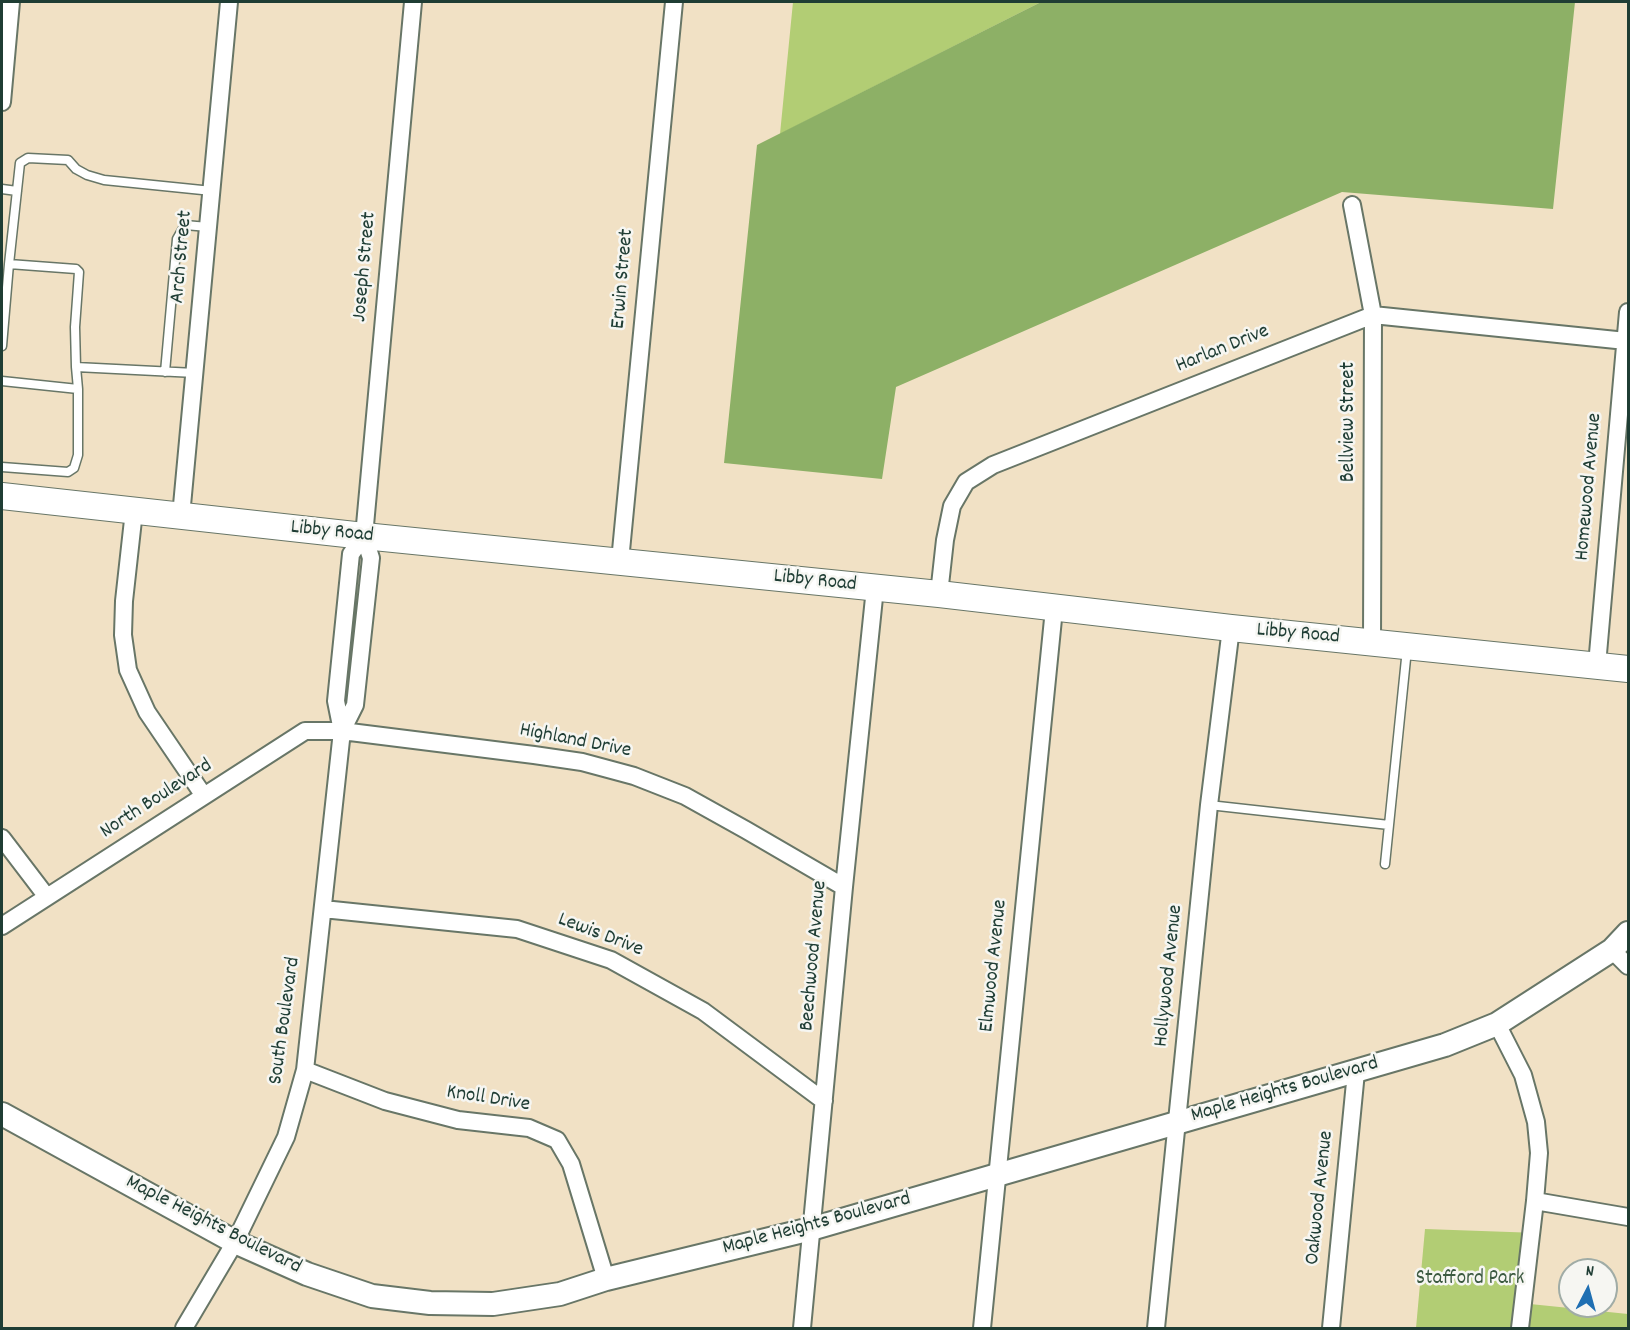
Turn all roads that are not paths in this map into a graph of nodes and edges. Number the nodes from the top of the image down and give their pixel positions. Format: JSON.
{"nodes":[{"id":1,"x":11,"y":2,"type":"edge"},
{"id":2,"x":230,"y":2,"type":"edge"},
{"id":3,"x":413,"y":2,"type":"edge"},
{"id":4,"x":674,"y":2,"type":"edge"},
{"id":5,"x":2,"y":102,"type":"edge"},
{"id":6,"x":2,"y":189,"type":"edge"},
{"id":7,"x":17,"y":190,"type":"junction"},
{"id":8,"x":212,"y":191,"type":"junction"},
{"id":9,"x":1352,"y":205,"type":"dead end"},
{"id":10,"x":208,"y":227,"type":"junction"},
{"id":11,"x":9,"y":264,"type":"junction"},
{"id":12,"x":1629,"y":312,"type":"edge"},
{"id":13,"x":1373,"y":315,"type":"junction"},
{"id":14,"x":1626,"y":341,"type":"junction"},
{"id":15,"x":2,"y":346,"type":"edge"},
{"id":16,"x":76,"y":367,"type":"junction"},
{"id":17,"x":165,"y":372,"type":"junction"},
{"id":18,"x":195,"y":373,"type":"junction"},
{"id":19,"x":2,"y":381,"type":"edge"},
{"id":20,"x":78,"y":389,"type":"junction"},
{"id":21,"x":2,"y":467,"type":"edge"},
{"id":22,"x":2,"y":496,"type":"edge"},
{"id":23,"x":134,"y":511,"type":"junction"},
{"id":24,"x":182,"y":516,"type":"junction"},
{"id":25,"x":364,"y":536,"type":"junction"},
{"id":26,"x":620,"y":561,"type":"junction"},
{"id":27,"x":875,"y":588,"type":"junction"},
{"id":28,"x":939,"y":594,"type":"junction"},
{"id":29,"x":1054,"y":609,"type":"junction"},
{"id":30,"x":1231,"y":628,"type":"junction"},
{"id":31,"x":1372,"y":642,"type":"junction"},
{"id":32,"x":1408,"y":645,"type":"junction"},
{"id":33,"x":1598,"y":665,"type":"junction"},
{"id":34,"x":1629,"y":669,"type":"edge"},
{"id":35,"x":342,"y":731,"type":"junction"},
{"id":36,"x":204,"y":796,"type":"junction"},
{"id":37,"x":1209,"y":805,"type":"junction"},
{"id":38,"x":1389,"y":825,"type":"junction"},
{"id":39,"x":2,"y":838,"type":"edge"},
{"id":40,"x":1385,"y":864,"type":"dead end"},
{"id":41,"x":844,"y":887,"type":"junction"},
{"id":42,"x":47,"y":897,"type":"junction"},
{"id":43,"x":323,"y":909,"type":"junction"},
{"id":44,"x":2,"y":926,"type":"edge"},
{"id":45,"x":1629,"y":933,"type":"edge"},
{"id":46,"x":1612,"y":950,"type":"junction"},
{"id":47,"x":1629,"y":966,"type":"edge"},
{"id":48,"x":1497,"y":1024,"type":"junction"},
{"id":49,"x":305,"y":1070,"type":"junction"},
{"id":50,"x":1356,"y":1072,"type":"junction"},
{"id":51,"x":824,"y":1101,"type":"junction"},
{"id":52,"x":2,"y":1114,"type":"edge"},
{"id":53,"x":1178,"y":1122,"type":"junction"},
{"id":54,"x":997,"y":1175,"type":"junction"},
{"id":55,"x":1536,"y":1201,"type":"junction"},
{"id":56,"x":1629,"y":1217,"type":"edge"},
{"id":57,"x":812,"y":1229,"type":"junction"},
{"id":58,"x":235,"y":1242,"type":"junction"},
{"id":59,"x":606,"y":1279,"type":"junction"},
{"id":60,"x":184,"y":1329,"type":"edge"},
{"id":61,"x":802,"y":1329,"type":"edge"},
{"id":62,"x":982,"y":1329,"type":"edge"},
{"id":63,"x":1156,"y":1329,"type":"edge"},
{"id":64,"x":1331,"y":1329,"type":"edge"},
{"id":65,"x":1520,"y":1329,"type":"edge"}],
"edges":[{"from":1,"to":5,"type":"street"},
{"from":2,"to":8,"type":"street","name":"Arch Street"},
{"from":3,"to":25,"type":"street","name":"Joseph Street"},
{"from":4,"to":26,"type":"street","name":"Erwin Street"},
{"from":6,"to":7,"type":"lane"},
{"from":7,"to":8,"type":"lane"},
{"from":7,"to":11,"type":"lane"},
{"from":8,"to":10,"type":"street","name":"Arch Street"},
{"from":9,"to":13,"type":"street","name":"Bellview Street"},
{"from":10,"to":17,"type":"lane"},
{"from":10,"to":18,"type":"street","name":"Arch Street"},
{"from":11,"to":15,"type":"lane"},
{"from":11,"to":16,"type":"lane"},
{"from":12,"to":14,"type":"street","name":"Homewood Avenue"},
{"from":13,"to":14,"type":"street","name":"Harlan Drive"},
{"from":13,"to":28,"type":"street","name":"Harlan Drive"},
{"from":13,"to":31,"type":"street","name":"Bellview Street"},
{"from":14,"to":33,"type":"street","name":"Homewood Avenue"},
{"from":16,"to":17,"type":"lane"},
{"from":16,"to":20,"type":"lane"},
{"from":17,"to":18,"type":"lane"},
{"from":18,"to":24,"type":"street","name":"Arch Street"},
{"from":19,"to":20,"type":"lane"},
{"from":20,"to":21,"type":"lane"},
{"from":22,"to":23,"type":"main road","name":"Libby Road"},
{"from":23,"to":24,"type":"main road","name":"Libby Road"},
{"from":23,"to":36,"type":"street"},
{"from":24,"to":25,"type":"main road","name":"Libby Road"},
{"from":25,"to":26,"type":"main road","name":"Libby Road"},
{"from":25,"to":35,"type":"street","name":"South Boulevard"},
{"from":26,"to":27,"type":"main road","name":"Libby Road"},
{"from":27,"to":28,"type":"main road","name":"Libby Road"},
{"from":27,"to":41,"type":"street","name":"Beechwood Avenue"},
{"from":28,"to":29,"type":"main road","name":"Libby Road"},
{"from":29,"to":30,"type":"main road","name":"Libby Road"},
{"from":29,"to":54,"type":"street","name":"Elmwood Avenue"},
{"from":30,"to":31,"type":"main road","name":"Libby Road"},
{"from":30,"to":37,"type":"street","name":"Hollywood Avenue"},
{"from":31,"to":32,"type":"main road","name":"Libby Road"},
{"from":32,"to":33,"type":"main road","name":"Libby Road"},
{"from":32,"to":38,"type":"lane"},
{"from":33,"to":34,"type":"main road","name":"Libby Road"},
{"from":35,"to":36,"type":"street","name":"North Boulevard"},
{"from":35,"to":41,"type":"street","name":"Highland Drive"},
{"from":35,"to":43,"type":"street","name":"South Boulevard"},
{"from":36,"to":42,"type":"street","name":"North Boulevard"},
{"from":37,"to":38,"type":"lane"},
{"from":37,"to":53,"type":"street","name":"Hollywood Avenue"},
{"from":38,"to":40,"type":"lane"},
{"from":39,"to":42,"type":"street"},
{"from":41,"to":51,"type":"street","name":"Beechwood Avenue"},
{"from":42,"to":44,"type":"street","name":"North Boulevard"},
{"from":43,"to":49,"type":"street","name":"South Boulevard"},
{"from":43,"to":51,"type":"street","name":"Lewis Drive"},
{"from":45,"to":46,"type":"street","name":"Maple Heights Boulevard"},
{"from":46,"to":47,"type":"street"},
{"from":46,"to":48,"type":"street","name":"Maple Heights Boulevard"},
{"from":48,"to":50,"type":"street","name":"Maple Heights Boulevard"},
{"from":48,"to":55,"type":"street"},
{"from":49,"to":58,"type":"street","name":"South Boulevard"},
{"from":49,"to":59,"type":"street","name":"Knoll Drive"},
{"from":50,"to":53,"type":"street","name":"Maple Heights Boulevard"},
{"from":50,"to":64,"type":"street","name":"Oakwood Avenue"},
{"from":51,"to":57,"type":"street","name":"Beechwood Avenue"},
{"from":52,"to":58,"type":"street","name":"Maple Heights Boulevard"},
{"from":53,"to":54,"type":"street","name":"Maple Heights Boulevard"},
{"from":53,"to":63,"type":"street","name":"Hollywood Avenue"},
{"from":54,"to":57,"type":"street","name":"Maple Heights Boulevard"},
{"from":54,"to":62,"type":"street","name":"Elmwood Avenue"},
{"from":55,"to":56,"type":"street"},
{"from":55,"to":65,"type":"street"},
{"from":57,"to":59,"type":"street","name":"Maple Heights Boulevard"},
{"from":57,"to":61,"type":"street","name":"Beechwood Avenue"},
{"from":58,"to":59,"type":"street","name":"Maple Heights Boulevard"},
{"from":58,"to":60,"type":"street","name":"South Boulevard"}]}
